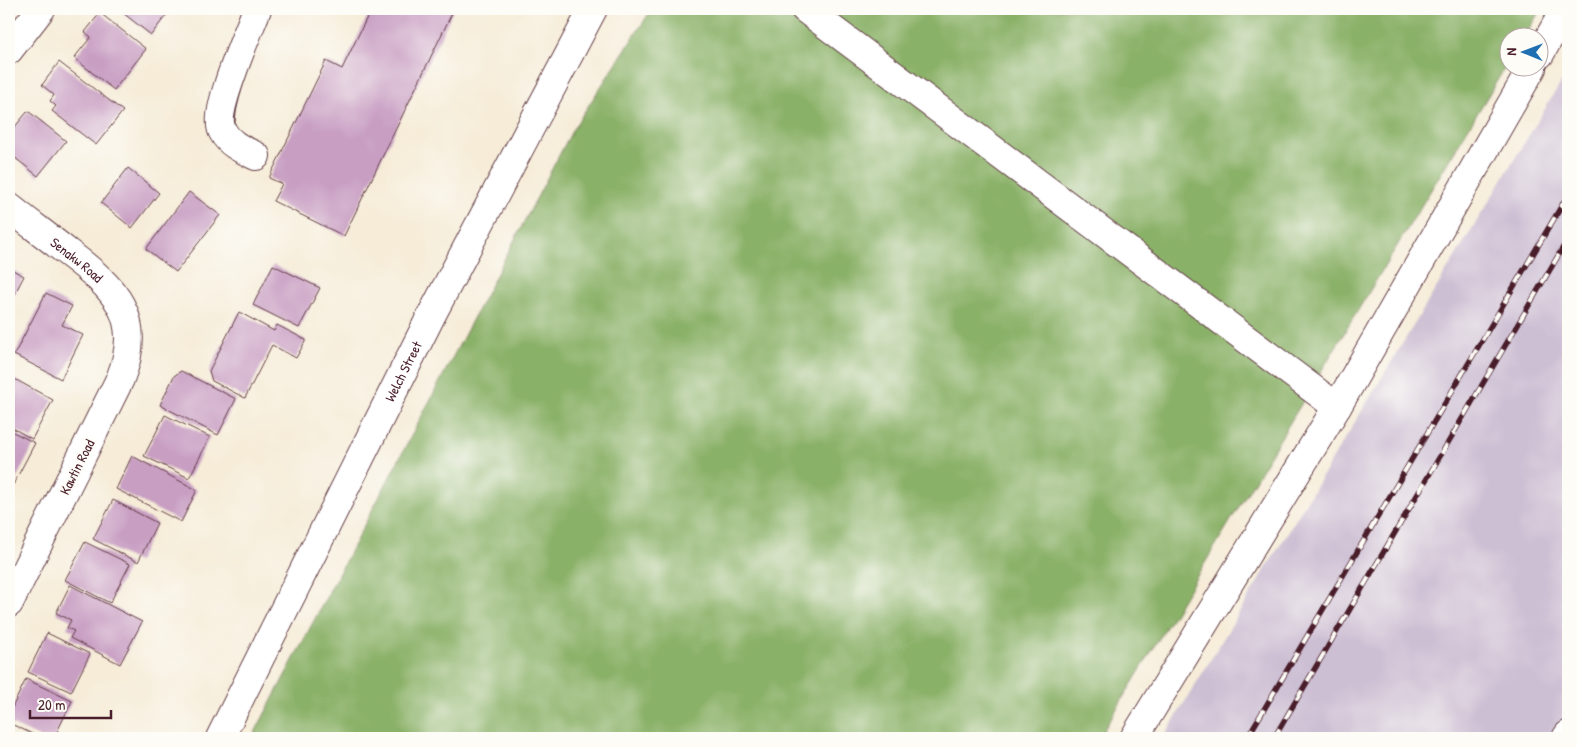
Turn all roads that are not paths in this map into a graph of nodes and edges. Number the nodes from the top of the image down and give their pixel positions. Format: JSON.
{"nodes":[{"id":1,"x":41,"y":9,"type":"edge"},
{"id":2,"x":256,"y":9,"type":"edge"},
{"id":3,"x":593,"y":9,"type":"edge"},
{"id":4,"x":805,"y":9,"type":"edge"},
{"id":5,"x":1565,"y":9,"type":"edge"},
{"id":6,"x":1550,"y":36,"type":"edge"},
{"id":7,"x":9,"y":50,"type":"edge"},
{"id":8,"x":1526,"y":78,"type":"edge"},
{"id":9,"x":256,"y":156,"type":"dead end"},
{"id":10,"x":9,"y":207,"type":"edge"},
{"id":11,"x":129,"y":326,"type":"joint"},
{"id":12,"x":1337,"y":406,"type":"junction"},
{"id":13,"x":9,"y":603,"type":"edge"},
{"id":14,"x":1568,"y":735,"type":"edge"},
{"id":15,"x":220,"y":738,"type":"edge"},
{"id":16,"x":1134,"y":738,"type":"edge"},
{"id":17,"x":1566,"y":738,"type":"edge"}],
"edges":[{"from":1,"to":7,"type":"street"},
{"from":2,"to":9,"type":"street"},
{"from":3,"to":15,"type":"street","name":"Welch Street"},
{"from":4,"to":12,"type":"street"},
{"from":5,"to":6,"type":"street"},
{"from":8,"to":12,"type":"street"},
{"from":10,"to":11,"type":"street","name":"Senakw Road"},
{"from":11,"to":13,"type":"street","name":"Kawtin Road"},
{"from":12,"to":16,"type":"street"},
{"from":14,"to":17,"type":"street"}]}
